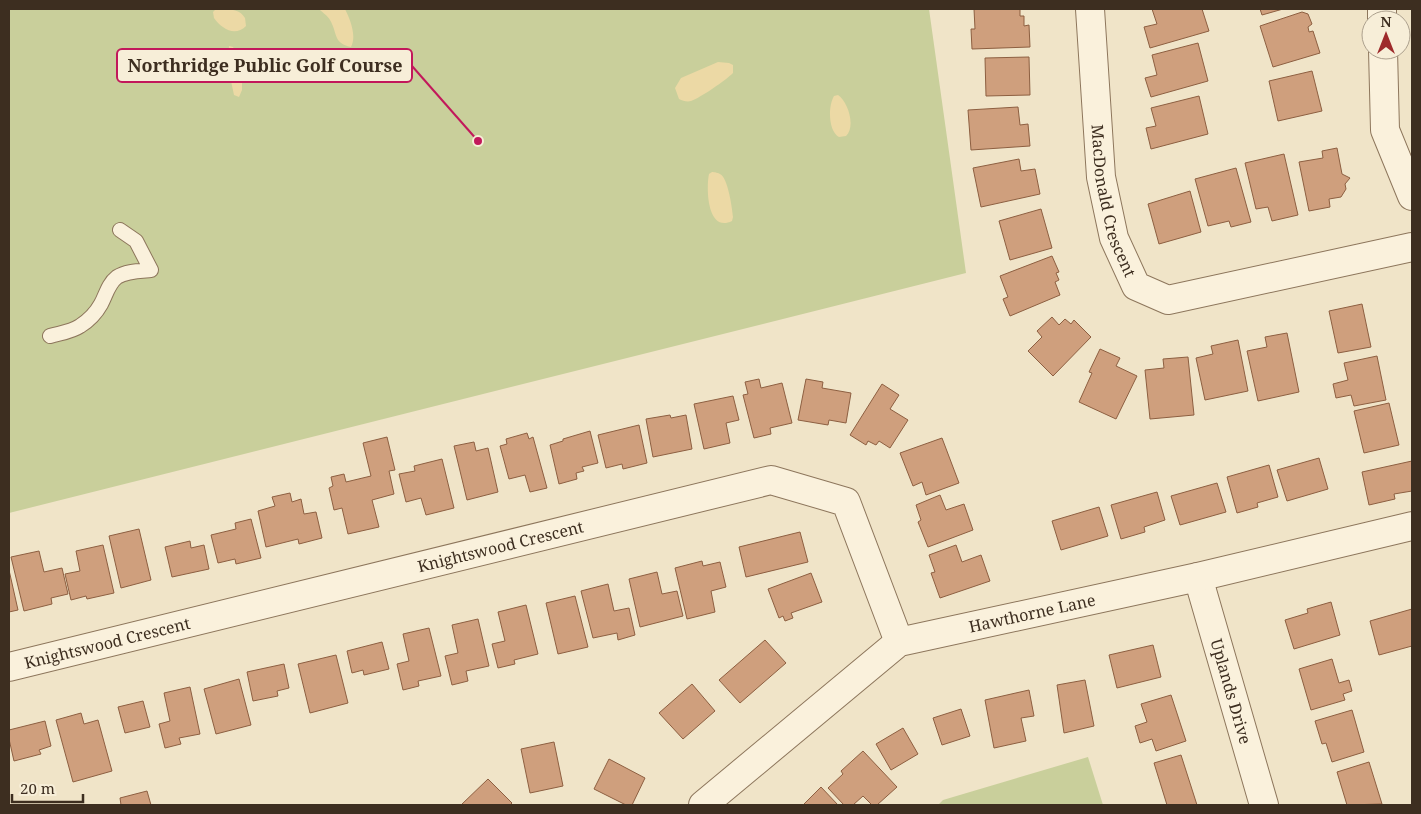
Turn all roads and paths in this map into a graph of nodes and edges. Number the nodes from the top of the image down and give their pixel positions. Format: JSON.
{"nodes":[{"id":1,"x":1090,"y":9,"type":"edge"},
{"id":2,"x":1383,"y":60,"type":"edge"},
{"id":3,"x":1412,"y":196,"type":"edge"},
{"id":4,"x":120,"y":230,"type":"dead end"},
{"id":5,"x":1412,"y":247,"type":"edge"},
{"id":6,"x":50,"y":336,"type":"dead end"},
{"id":7,"x":1412,"y":526,"type":"edge"},
{"id":8,"x":1198,"y":576,"type":"junction"},
{"id":9,"x":899,"y":642,"type":"junction"},
{"id":10,"x":9,"y":667,"type":"edge"},
{"id":11,"x":704,"y":805,"type":"edge"},
{"id":12,"x":1264,"y":805,"type":"edge"}],
"edges":[{"from":1,"to":5,"type":"street","name":"MacDonald Crescent"},
{"from":2,"to":3,"type":"street"},
{"from":4,"to":6,"type":"lane"},
{"from":7,"to":8,"type":"street","name":"Hawthorne Lane"},
{"from":8,"to":9,"type":"street","name":"Hawthorne Lane"},
{"from":8,"to":12,"type":"street","name":"Uplands Drive"},
{"from":9,"to":10,"type":"street","name":"Knightswood Crescent"},
{"from":9,"to":11,"type":"street","name":"Hawthorne Lane"}]}
